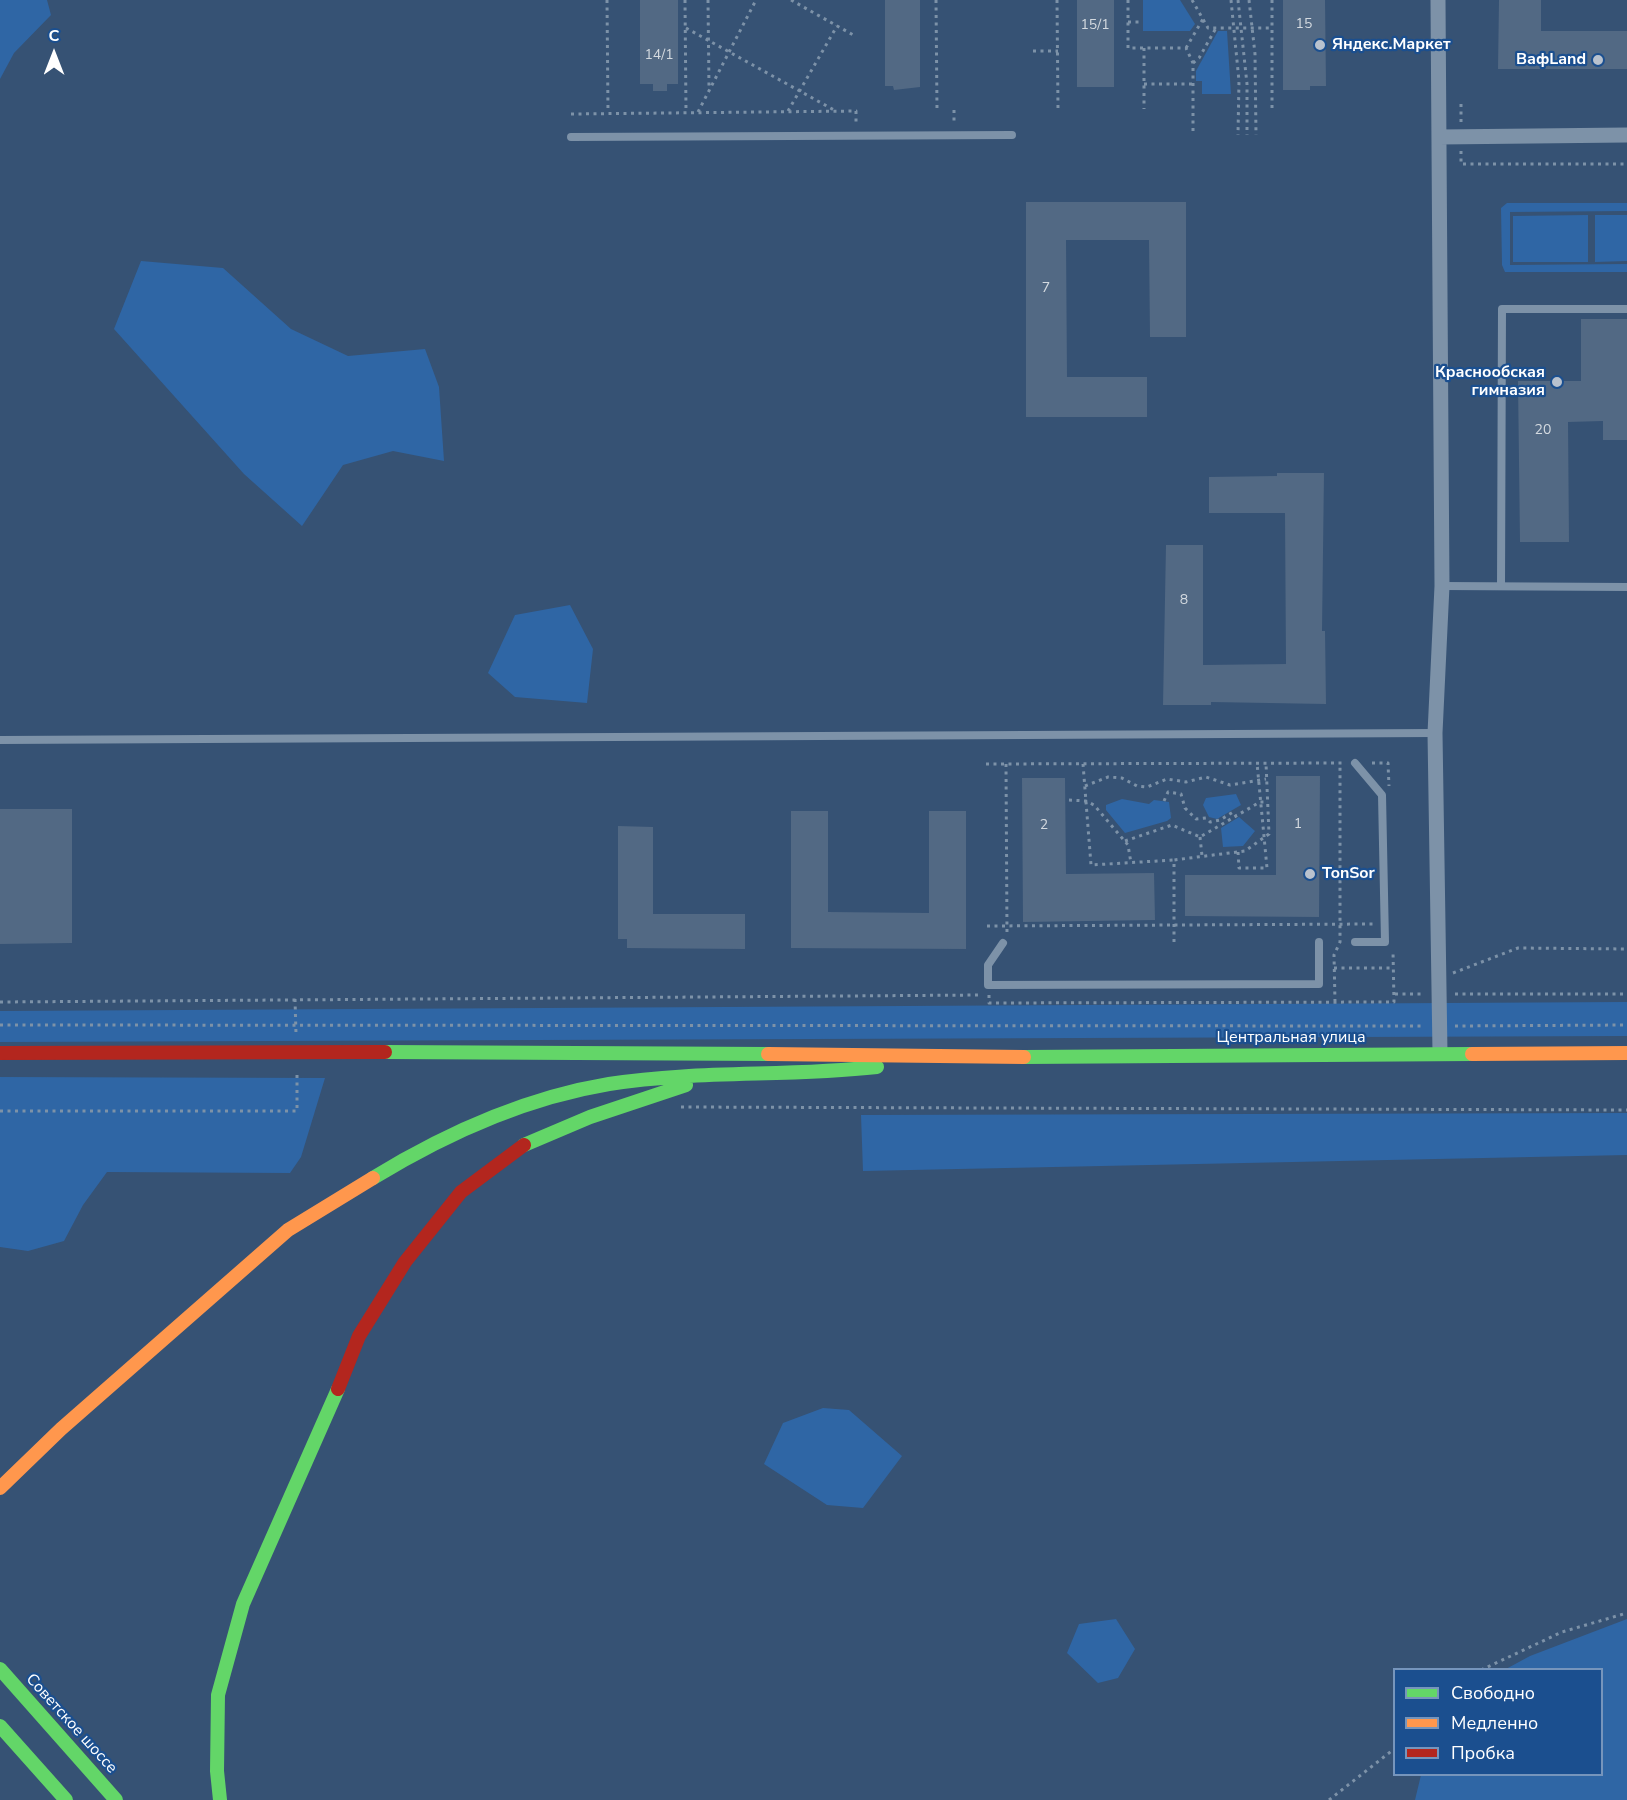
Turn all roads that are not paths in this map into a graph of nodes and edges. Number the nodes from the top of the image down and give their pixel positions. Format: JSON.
{"nodes":[{"id":1,"x":1438,"y":0,"type":"edge"},
{"id":2,"x":1012,"y":135,"type":"dead end"},
{"id":3,"x":1627,"y":135,"type":"edge"},
{"id":4,"x":571,"y":137,"type":"dead end"},
{"id":5,"x":1439,"y":137,"type":"junction"},
{"id":6,"x":1627,"y":309,"type":"edge"},
{"id":7,"x":1442,"y":586,"type":"junction"},
{"id":8,"x":1501,"y":586,"type":"junction"},
{"id":9,"x":1627,"y":586,"type":"edge"},
{"id":10,"x":1435,"y":734,"type":"junction"},
{"id":11,"x":0,"y":740,"type":"edge"},
{"id":12,"x":1355,"y":764,"type":"road end"},
{"id":13,"x":1318,"y":942,"type":"dead end"},
{"id":14,"x":1355,"y":942,"type":"dead end"},
{"id":15,"x":1005,"y":943,"type":"road end"},
{"id":16,"x":0,"y":1053,"type":"edge"},
{"id":17,"x":1440,"y":1053,"type":"junction"},
{"id":18,"x":1627,"y":1053,"type":"edge"},
{"id":19,"x":955,"y":1058,"type":"junction"},
{"id":20,"x":718,"y":1074,"type":"junction"},
{"id":21,"x":0,"y":1488,"type":"edge"},
{"id":22,"x":0,"y":1669,"type":"edge"},
{"id":23,"x":0,"y":1726,"type":"edge"},
{"id":24,"x":66,"y":1800,"type":"edge"},
{"id":25,"x":116,"y":1800,"type":"edge"},
{"id":26,"x":220,"y":1800,"type":"edge"}],
"edges":[{"from":1,"to":5,"type":"street"},
{"from":2,"to":4,"type":"lane"},
{"from":3,"to":5,"type":"street"},
{"from":5,"to":7,"type":"street"},
{"from":6,"to":8,"type":"lane"},
{"from":7,"to":8,"type":"lane"},
{"from":7,"to":10,"type":"street"},
{"from":8,"to":9,"type":"lane"},
{"from":10,"to":11,"type":"lane"},
{"from":10,"to":17,"type":"street"},
{"from":12,"to":14,"type":"lane"},
{"from":13,"to":15,"type":"lane"},
{"from":16,"to":19,"type":"main road"},
{"from":17,"to":18,"type":"main road","name":"Центральная улица"},
{"from":17,"to":19,"type":"main road","name":"Центральная улица"},
{"from":19,"to":20,"type":"main road"},
{"from":20,"to":21,"type":"main road"},
{"from":20,"to":26,"type":"main road"},
{"from":22,"to":25,"type":"main road","name":"Советское шоссе"},
{"from":23,"to":24,"type":"main road"}]}
